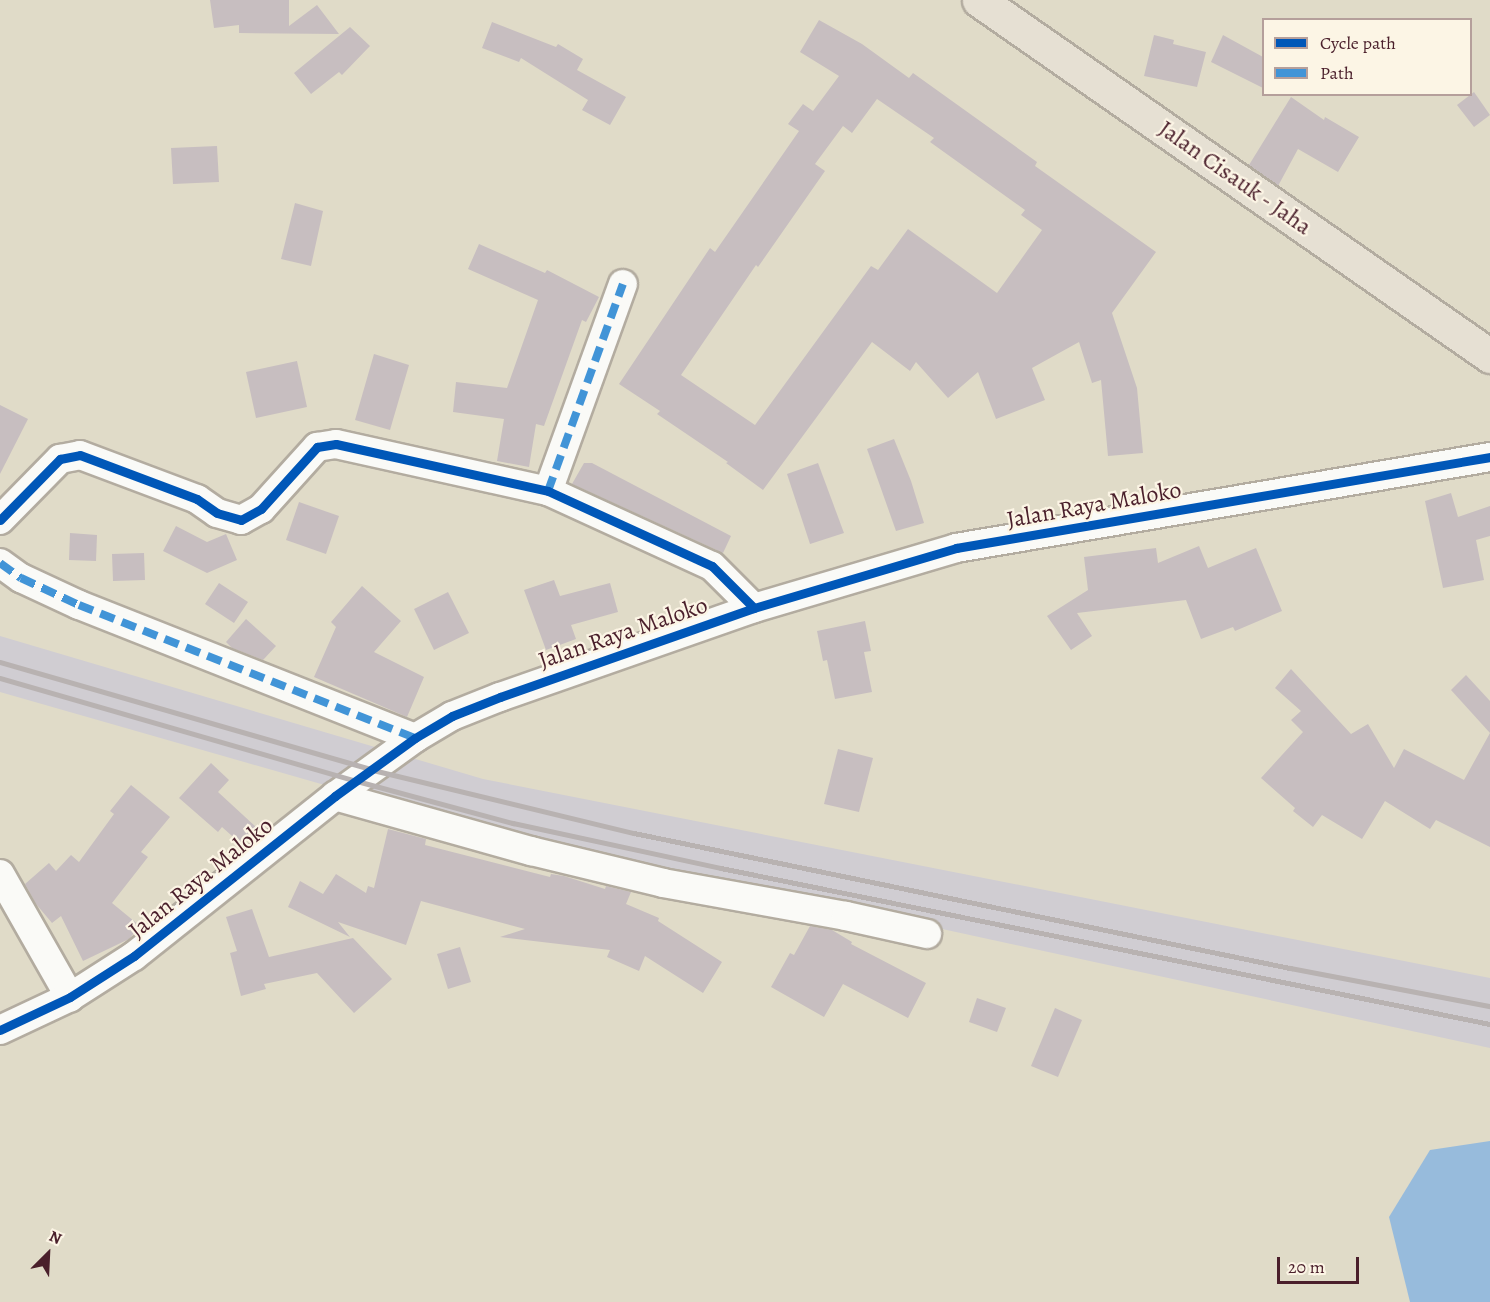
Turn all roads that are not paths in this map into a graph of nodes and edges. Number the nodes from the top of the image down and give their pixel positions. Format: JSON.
{"nodes":[{"id":1,"x":979,"y":0,"type":"edge"},
{"id":2,"x":623,"y":284,"type":"dead end"},
{"id":3,"x":1490,"y":356,"type":"edge"},
{"id":4,"x":1490,"y":457,"type":"edge"},
{"id":5,"x":548,"y":491,"type":"junction"},
{"id":6,"x":0,"y":520,"type":"edge"},
{"id":7,"x":0,"y":563,"type":"edge"},
{"id":8,"x":753,"y":608,"type":"junction"},
{"id":9,"x":415,"y":738,"type":"junction"},
{"id":10,"x":335,"y":796,"type":"junction"},
{"id":11,"x":0,"y":874,"type":"edge"},
{"id":12,"x":927,"y":934,"type":"dead end"},
{"id":13,"x":70,"y":997,"type":"junction"},
{"id":14,"x":0,"y":1030,"type":"edge"}],
"edges":[{"from":1,"to":3,"type":"main road","name":"Jalan Cisauk - Jaha"},
{"from":2,"to":5,"type":"street"},
{"from":4,"to":8,"type":"street","name":"Jalan Raya Maloko"},
{"from":5,"to":6,"type":"street"},
{"from":5,"to":8,"type":"street"},
{"from":7,"to":9,"type":"street"},
{"from":8,"to":9,"type":"street","name":"Jalan Raya Maloko"},
{"from":9,"to":10,"type":"street","name":"Jalan Raya Maloko"},
{"from":10,"to":12,"type":"street"},
{"from":10,"to":13,"type":"street","name":"Jalan Raya Maloko"},
{"from":11,"to":13,"type":"street"},
{"from":13,"to":14,"type":"street","name":"Jalan Raya Maloko"}]}
